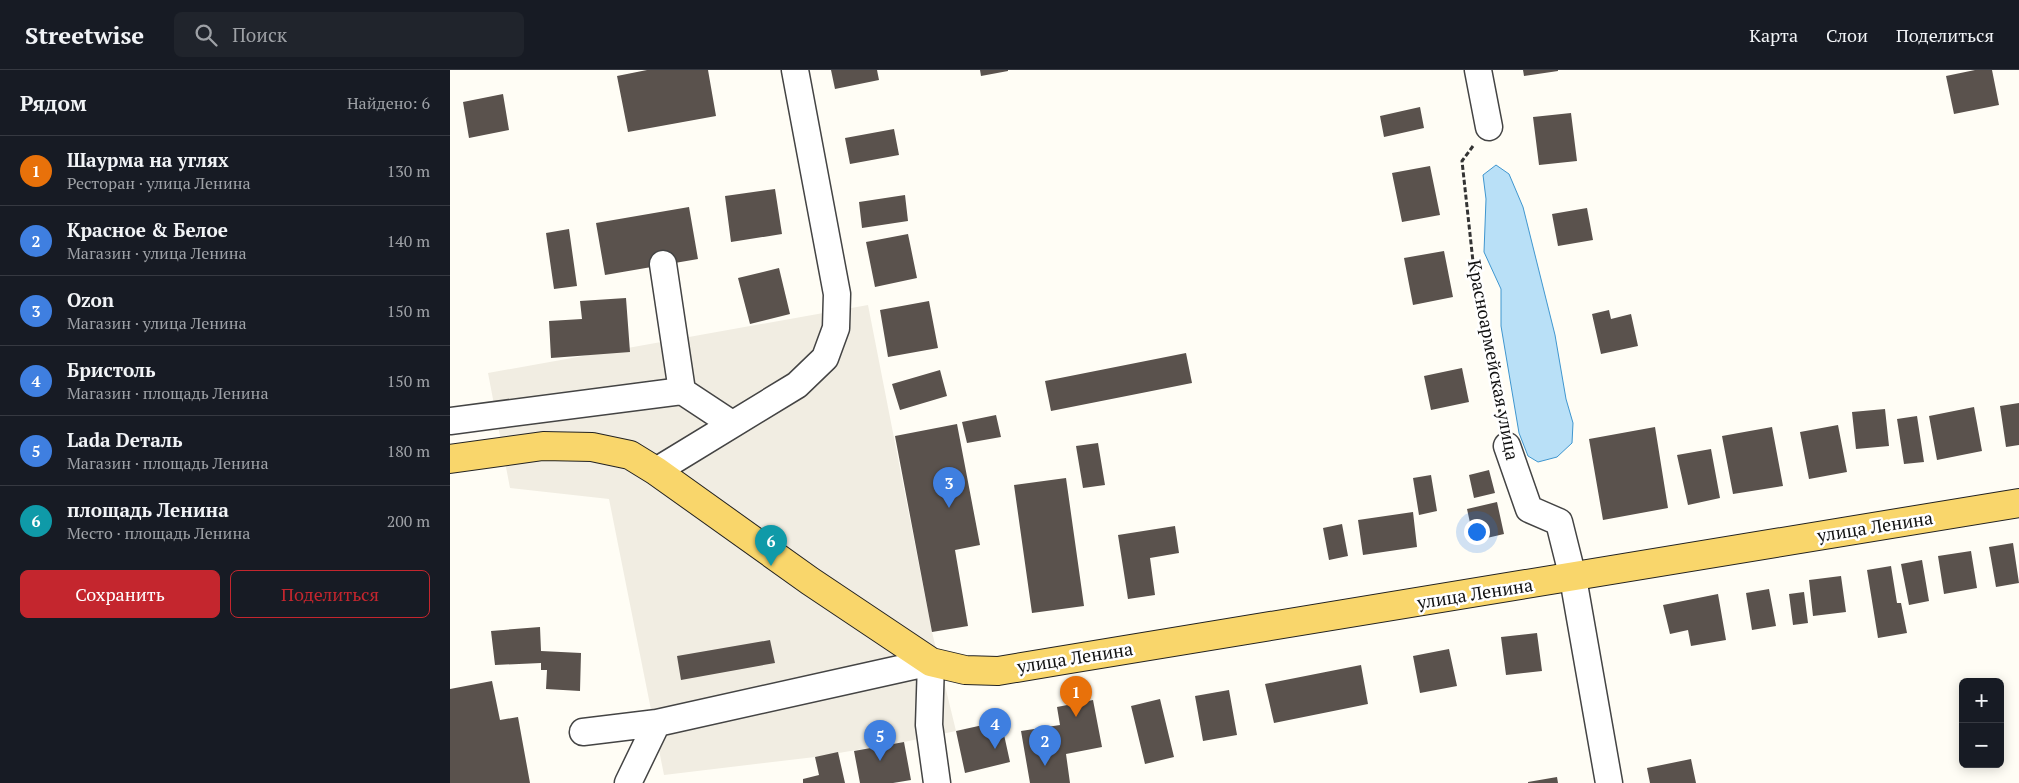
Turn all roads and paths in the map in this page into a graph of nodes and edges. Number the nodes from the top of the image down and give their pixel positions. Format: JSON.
{"nodes":[{"id":1,"x":795,"y":70,"type":"edge"},
{"id":2,"x":1478,"y":70,"type":"edge"},
{"id":3,"x":1489,"y":127,"type":"joint"},
{"id":4,"x":663,"y":264,"type":"dead end"},
{"id":5,"x":682,"y":391,"type":"junction"},
{"id":6,"x":450,"y":421,"type":"edge"},
{"id":7,"x":732,"y":424,"type":"junction"},
{"id":8,"x":1507,"y":446,"type":"joint"},
{"id":9,"x":450,"y":459,"type":"edge"},
{"id":10,"x":656,"y":471,"type":"junction"},
{"id":11,"x":2019,"y":504,"type":"edge"},
{"id":12,"x":1573,"y":578,"type":"junction"},
{"id":13,"x":931,"y":662,"type":"junction"},
{"id":14,"x":657,"y":723,"type":"junction"},
{"id":15,"x":583,"y":732,"type":"dead end"},
{"id":16,"x":628,"y":783,"type":"edge"},
{"id":17,"x":937,"y":783,"type":"edge"},
{"id":18,"x":1609,"y":783,"type":"edge"}],
"edges":[{"from":1,"to":7,"type":"street"},
{"from":2,"to":3,"type":"street"},
{"from":3,"to":8,"type":"path","name":"Красноармейская улица"},
{"from":4,"to":5,"type":"street"},
{"from":5,"to":6,"type":"street"},
{"from":5,"to":7,"type":"street"},
{"from":7,"to":10,"type":"street"},
{"from":8,"to":12,"type":"street","name":"Красноармейская улица"},
{"from":9,"to":10,"type":"main road"},
{"from":10,"to":13,"type":"main road"},
{"from":11,"to":12,"type":"main road","name":"улица Ленина"},
{"from":12,"to":13,"type":"main road","name":"улица Ленина"},
{"from":12,"to":18,"type":"street","name":"Красноармейская улица"},
{"from":13,"to":14,"type":"street"},
{"from":13,"to":17,"type":"street"},
{"from":14,"to":15,"type":"street"},
{"from":14,"to":16,"type":"street"}]}
